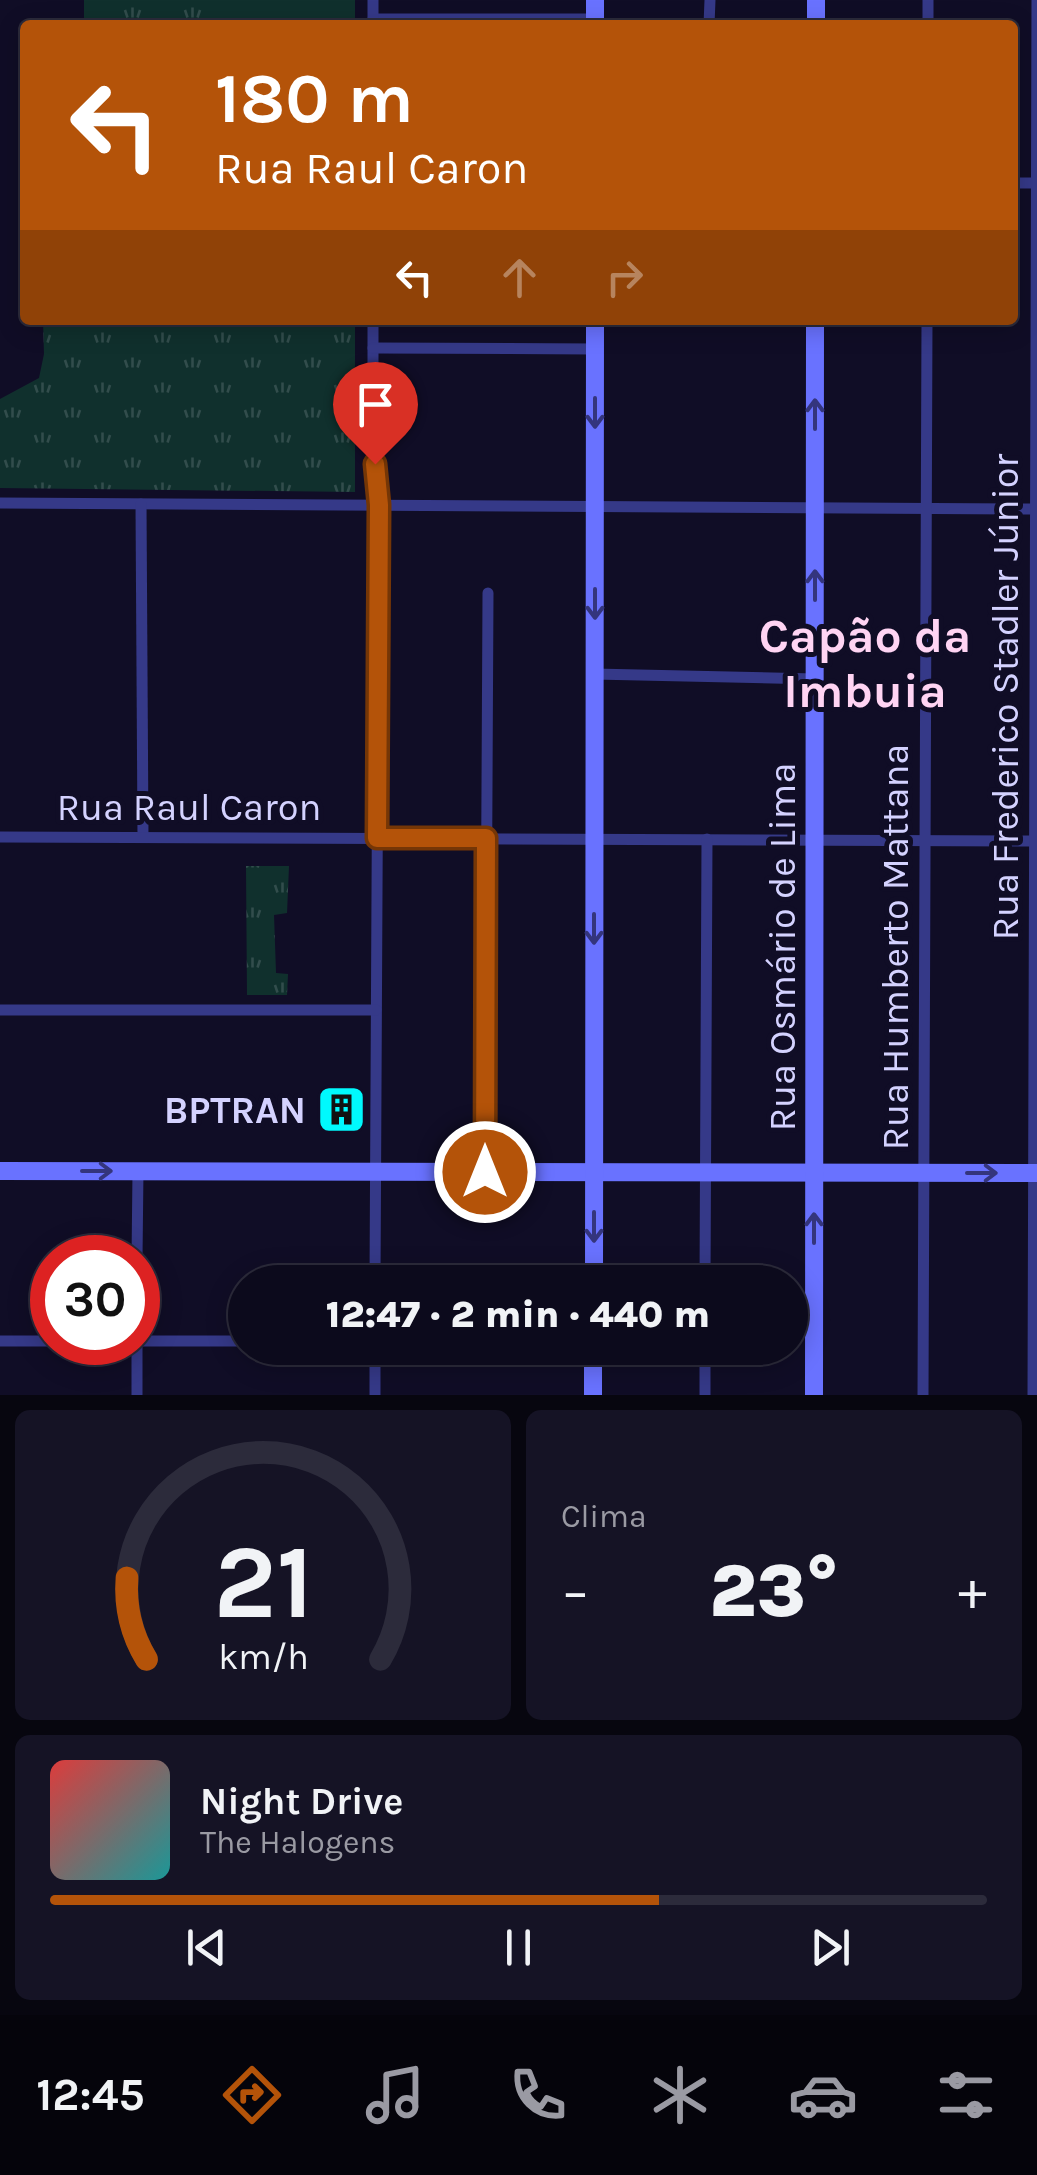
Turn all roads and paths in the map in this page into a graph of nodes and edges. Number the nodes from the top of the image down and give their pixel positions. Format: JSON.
{"nodes":[{"id":1,"x":1037,"y":0,"type":"edge"},
{"id":2,"x":595,"y":15,"type":"edge"},
{"id":3,"x":436,"y":20,"type":"edge"},
{"id":4,"x":1037,"y":184,"type":"edge"},
{"id":5,"x":373,"y":325,"type":"edge"},
{"id":6,"x":595,"y":325,"type":"edge"},
{"id":7,"x":815,"y":325,"type":"edge"},
{"id":8,"x":927,"y":325,"type":"edge"},
{"id":9,"x":373,"y":348,"type":"junction"},
{"id":10,"x":595,"y":348,"type":"junction"},
{"id":11,"x":0,"y":502,"type":"edge"},
{"id":12,"x":141,"y":504,"type":"junction"},
{"id":13,"x":379,"y":505,"type":"junction"},
{"id":14,"x":595,"y":506,"type":"junction"},
{"id":15,"x":815,"y":508,"type":"junction"},
{"id":16,"x":926,"y":508,"type":"junction"},
{"id":17,"x":1036,"y":509,"type":"edge"},
{"id":18,"x":488,"y":593,"type":"dead end"},
{"id":19,"x":594,"y":674,"type":"junction"},
{"id":20,"x":815,"y":679,"type":"junction"},
{"id":21,"x":0,"y":836,"type":"edge"},
{"id":22,"x":143,"y":837,"type":"junction"},
{"id":23,"x":377,"y":838,"type":"junction"},
{"id":24,"x":486,"y":838,"type":"junction"},
{"id":25,"x":594,"y":839,"type":"junction"},
{"id":26,"x":707,"y":840,"type":"junction"},
{"id":27,"x":814,"y":840,"type":"junction"},
{"id":28,"x":925,"y":840,"type":"junction"},
{"id":29,"x":1036,"y":841,"type":"edge"},
{"id":30,"x":0,"y":1010,"type":"edge"},
{"id":31,"x":376,"y":1010,"type":"junction"},
{"id":32,"x":1036,"y":1010,"type":"edge"},
{"id":33,"x":0,"y":1170,"type":"edge"},
{"id":34,"x":138,"y":1171,"type":"junction"},
{"id":35,"x":376,"y":1172,"type":"junction"},
{"id":36,"x":485,"y":1172,"type":"junction"},
{"id":37,"x":594,"y":1172,"type":"junction"},
{"id":38,"x":706,"y":1172,"type":"junction"},
{"id":39,"x":814,"y":1172,"type":"junction"},
{"id":40,"x":924,"y":1173,"type":"junction"},
{"id":41,"x":1036,"y":1173,"type":"edge"},
{"id":42,"x":138,"y":1235,"type":"edge"},
{"id":43,"x":375,"y":1265,"type":"edge"},
{"id":44,"x":594,"y":1265,"type":"edge"},
{"id":45,"x":705,"y":1265,"type":"edge"},
{"id":46,"x":0,"y":1340,"type":"edge"},
{"id":47,"x":30,"y":1341,"type":"edge"},
{"id":48,"x":228,"y":1341,"type":"edge"},
{"id":49,"x":1035,"y":1341,"type":"edge"},
{"id":50,"x":160,"y":1342,"type":"edge"},
{"id":51,"x":137,"y":1365,"type":"edge"},
{"id":52,"x":375,"y":1365,"type":"edge"},
{"id":53,"x":594,"y":1365,"type":"edge"},
{"id":54,"x":705,"y":1365,"type":"edge"},
{"id":55,"x":137,"y":1395,"type":"edge"},
{"id":56,"x":375,"y":1395,"type":"edge"},
{"id":57,"x":594,"y":1395,"type":"edge"},
{"id":58,"x":705,"y":1395,"type":"edge"},
{"id":59,"x":814,"y":1395,"type":"edge"},
{"id":60,"x":923,"y":1395,"type":"edge"},
{"id":61,"x":1034,"y":1395,"type":"edge"}],
"edges":[{"from":1,"to":4,"type":"street","name":"Rua Frederico Stadler Júnior"},
{"from":2,"to":3,"type":"street"},
{"from":4,"to":17,"type":"street","name":"Rua Frederico Stadler Júnior"},
{"from":5,"to":9,"type":"street"},
{"from":6,"to":10,"type":"street"},
{"from":15,"to":7,"type":"street","name":"Rua Osmário de Lima","one_way":true},
{"from":8,"to":16,"type":"street","name":"Rua Humberto Mattana"},
{"from":9,"to":10,"type":"street"},
{"from":9,"to":13,"type":"street"},
{"from":10,"to":14,"type":"street","one_way":true},
{"from":11,"to":12,"type":"street"},
{"from":12,"to":13,"type":"street"},
{"from":12,"to":22,"type":"street"},
{"from":13,"to":14,"type":"street"},
{"from":13,"to":23,"type":"street"},
{"from":14,"to":15,"type":"street"},
{"from":14,"to":19,"type":"street","one_way":true},
{"from":15,"to":16,"type":"street"},
{"from":20,"to":15,"type":"street","name":"Rua Osmário de Lima","one_way":true},
{"from":16,"to":17,"type":"street"},
{"from":16,"to":28,"type":"street","name":"Rua Humberto Mattana"},
{"from":17,"to":29,"type":"street","name":"Rua Frederico Stadler Júnior"},
{"from":18,"to":24,"type":"street"},
{"from":19,"to":20,"type":"street"},
{"from":19,"to":25,"type":"street"},
{"from":20,"to":27,"type":"street","name":"Rua Osmário de Lima"},
{"from":21,"to":22,"type":"street","name":"Rua Raul Caron"},
{"from":22,"to":23,"type":"street","name":"Rua Raul Caron"},
{"from":23,"to":24,"type":"street","name":"Rua Raul Caron"},
{"from":23,"to":31,"type":"street"},
{"from":24,"to":25,"type":"street","name":"Rua Raul Caron"},
{"from":24,"to":36,"type":"street"},
{"from":25,"to":26,"type":"street","name":"Rua Raul Caron"},
{"from":25,"to":37,"type":"street","one_way":true},
{"from":26,"to":27,"type":"street","name":"Rua Raul Caron"},
{"from":26,"to":38,"type":"street"},
{"from":27,"to":28,"type":"street","name":"Rua Raul Caron"},
{"from":27,"to":39,"type":"street","name":"Rua Osmário de Lima"},
{"from":28,"to":29,"type":"street","name":"Rua Raul Caron"},
{"from":28,"to":40,"type":"street","name":"Rua Humberto Mattana"},
{"from":29,"to":32,"type":"street","name":"Rua Frederico Stadler Júnior"},
{"from":30,"to":31,"type":"street"},
{"from":31,"to":35,"type":"street"},
{"from":32,"to":41,"type":"street","name":"Rua Frederico Stadler Júnior"},
{"from":33,"to":34,"type":"street","one_way":true},
{"from":34,"to":35,"type":"street"},
{"from":34,"to":42,"type":"street"},
{"from":35,"to":36,"type":"street"},
{"from":35,"to":43,"type":"street"},
{"from":36,"to":37,"type":"street"},
{"from":37,"to":38,"type":"street"},
{"from":37,"to":44,"type":"street","one_way":true},
{"from":38,"to":39,"type":"street"},
{"from":38,"to":45,"type":"street"},
{"from":39,"to":40,"type":"street"},
{"from":59,"to":39,"type":"street","name":"Rua Osmário de Lima","one_way":true},
{"from":40,"to":41,"type":"street","one_way":true},
{"from":40,"to":60,"type":"street","name":"Rua Humberto Mattana"},
{"from":41,"to":49,"type":"street","name":"Rua Frederico Stadler Júnior"},
{"from":46,"to":47,"type":"street"},
{"from":48,"to":50,"type":"street"},
{"from":49,"to":61,"type":"street","name":"Rua Frederico Stadler Júnior"},
{"from":51,"to":55,"type":"street"},
{"from":52,"to":56,"type":"street"},
{"from":53,"to":57,"type":"street"},
{"from":54,"to":58,"type":"street"}]}
